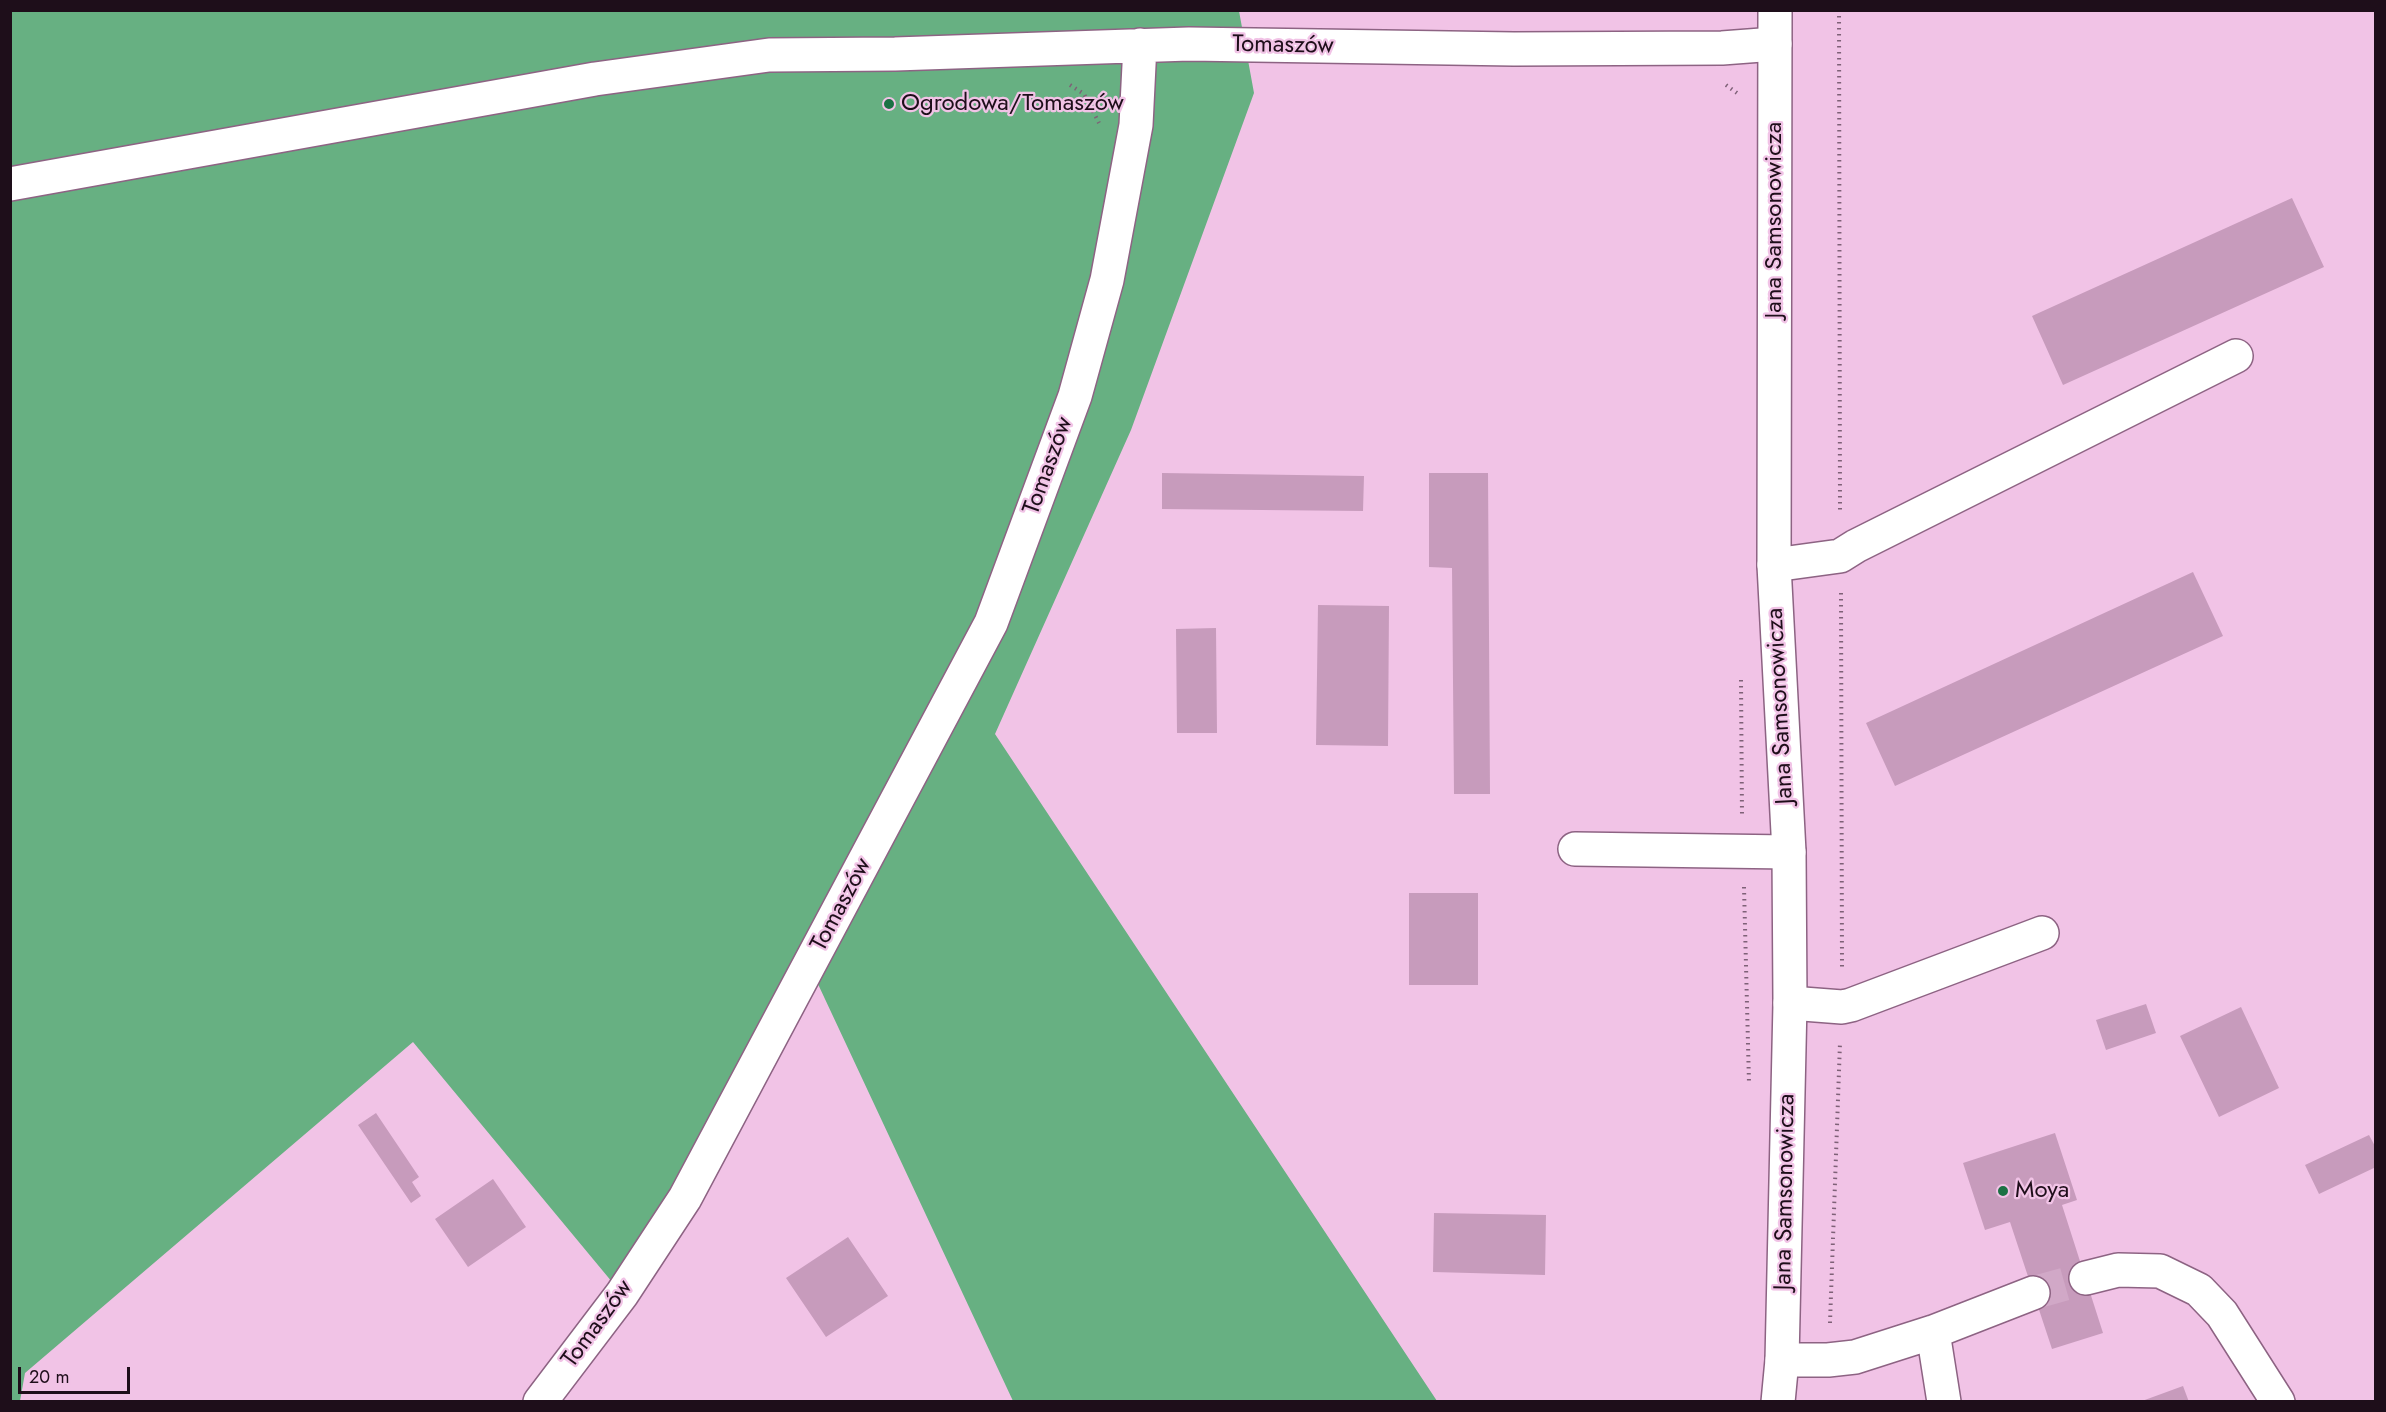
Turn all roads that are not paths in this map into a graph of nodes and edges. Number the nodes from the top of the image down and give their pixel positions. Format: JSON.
{"nodes":[{"id":1,"x":1775,"y":10,"type":"edge"},
{"id":2,"x":1775,"y":44,"type":"junction"},
{"id":3,"x":1140,"y":45,"type":"junction"},
{"id":4,"x":10,"y":184,"type":"edge"},
{"id":5,"x":2236,"y":356,"type":"dead end"},
{"id":6,"x":1774,"y":565,"type":"junction"},
{"id":7,"x":1575,"y":849,"type":"dead end"},
{"id":8,"x":1789,"y":852,"type":"junction"},
{"id":9,"x":2042,"y":933,"type":"dead end"},
{"id":10,"x":1790,"y":1003,"type":"junction"},
{"id":11,"x":2086,"y":1278,"type":"tunnel mouth"},
{"id":12,"x":2033,"y":1293,"type":"tunnel mouth"},
{"id":13,"x":1933,"y":1332,"type":"junction"},
{"id":14,"x":1782,"y":1360,"type":"junction"},
{"id":15,"x":540,"y":1401,"type":"edge"},
{"id":16,"x":1779,"y":1401,"type":"edge"},
{"id":17,"x":1944,"y":1401,"type":"edge"},
{"id":18,"x":2278,"y":1401,"type":"edge"}],
"edges":[{"from":1,"to":2,"type":"street","name":"Jana Samsonowicza"},
{"from":2,"to":3,"type":"street","name":"Tomaszów"},
{"from":2,"to":6,"type":"street","name":"Jana Samsonowicza"},
{"from":3,"to":4,"type":"street"},
{"from":3,"to":15,"type":"street","name":"Tomaszów"},
{"from":5,"to":6,"type":"street"},
{"from":6,"to":8,"type":"street","name":"Jana Samsonowicza"},
{"from":7,"to":8,"type":"street"},
{"from":8,"to":10,"type":"street","name":"Jana Samsonowicza"},
{"from":9,"to":10,"type":"street"},
{"from":10,"to":14,"type":"street","name":"Jana Samsonowicza"},
{"from":11,"to":18,"type":"street"},
{"from":12,"to":13,"type":"street"},
{"from":13,"to":14,"type":"street"},
{"from":13,"to":17,"type":"street"},
{"from":14,"to":16,"type":"street","name":"Jana Samsonowicza"}]}
